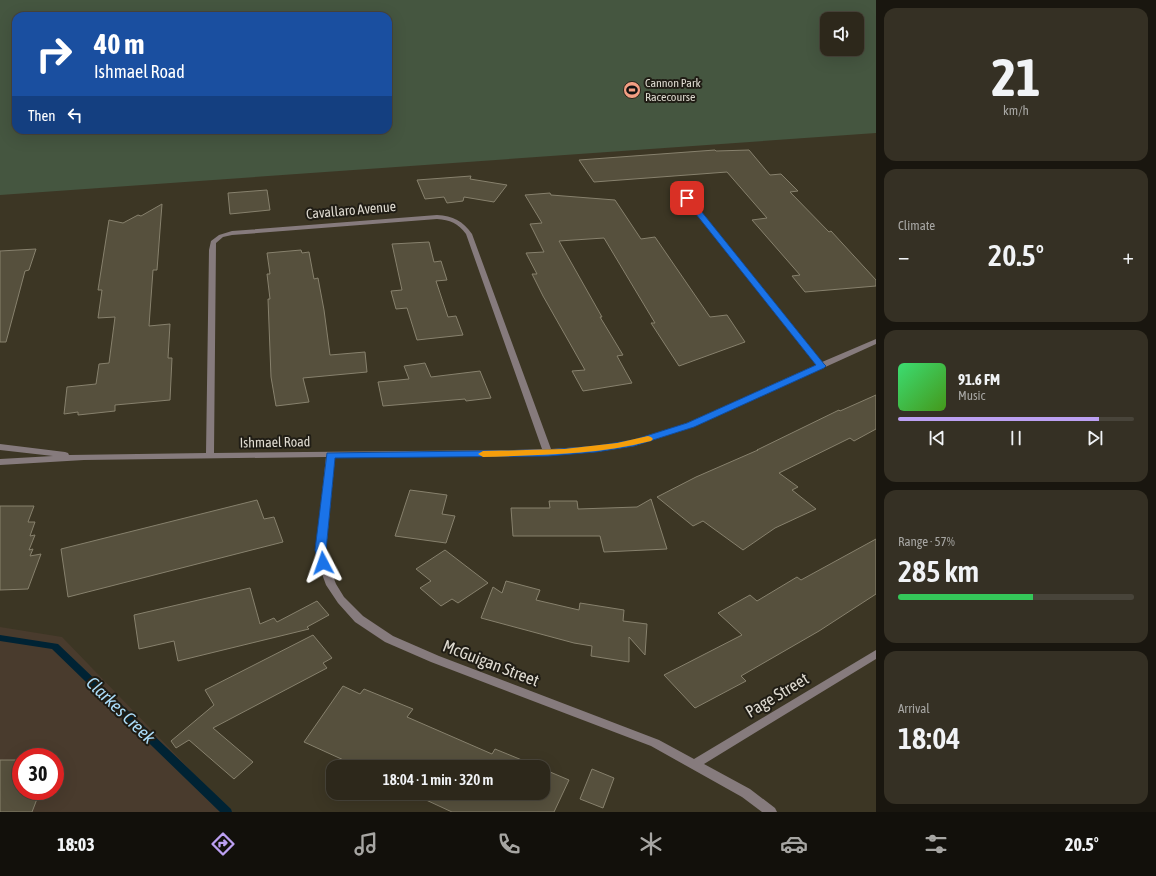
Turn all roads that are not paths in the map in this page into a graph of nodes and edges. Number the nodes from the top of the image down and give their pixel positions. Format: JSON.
{"nodes":[{"id":1,"x":687,"y":198,"type":"dead end"},
{"id":2,"x":876,"y":341,"type":"edge"},
{"id":3,"x":821,"y":366,"type":"junction"},
{"id":4,"x":0,"y":448,"type":"edge"},
{"id":5,"x":548,"y":453,"type":"junction"},
{"id":6,"x":330,"y":455,"type":"junction"},
{"id":7,"x":210,"y":456,"type":"junction"},
{"id":8,"x":84,"y":457,"type":"junction"},
{"id":9,"x":0,"y":462,"type":"edge"},
{"id":10,"x":876,"y":654,"type":"edge"},
{"id":11,"x":695,"y":764,"type":"junction"},
{"id":12,"x":772,"y":812,"type":"edge"}],
"edges":[{"from":1,"to":3,"type":"street"},
{"from":2,"to":3,"type":"street","name":"Ishmael Road"},
{"from":3,"to":5,"type":"street","name":"Ishmael Road"},
{"from":4,"to":8,"type":"street","name":"Ishmael Road"},
{"from":5,"to":6,"type":"street","name":"Ishmael Road"},
{"from":5,"to":7,"type":"street","name":"Cavallaro Avenue"},
{"from":6,"to":7,"type":"street","name":"Ishmael Road"},
{"from":6,"to":11,"type":"street","name":"McGuigan Street"},
{"from":7,"to":8,"type":"street","name":"Ishmael Road"},
{"from":8,"to":9,"type":"street","name":"Ishmael Road"},
{"from":10,"to":11,"type":"street","name":"Page Street"},
{"from":11,"to":12,"type":"street","name":"McGuigan Street"}]}
